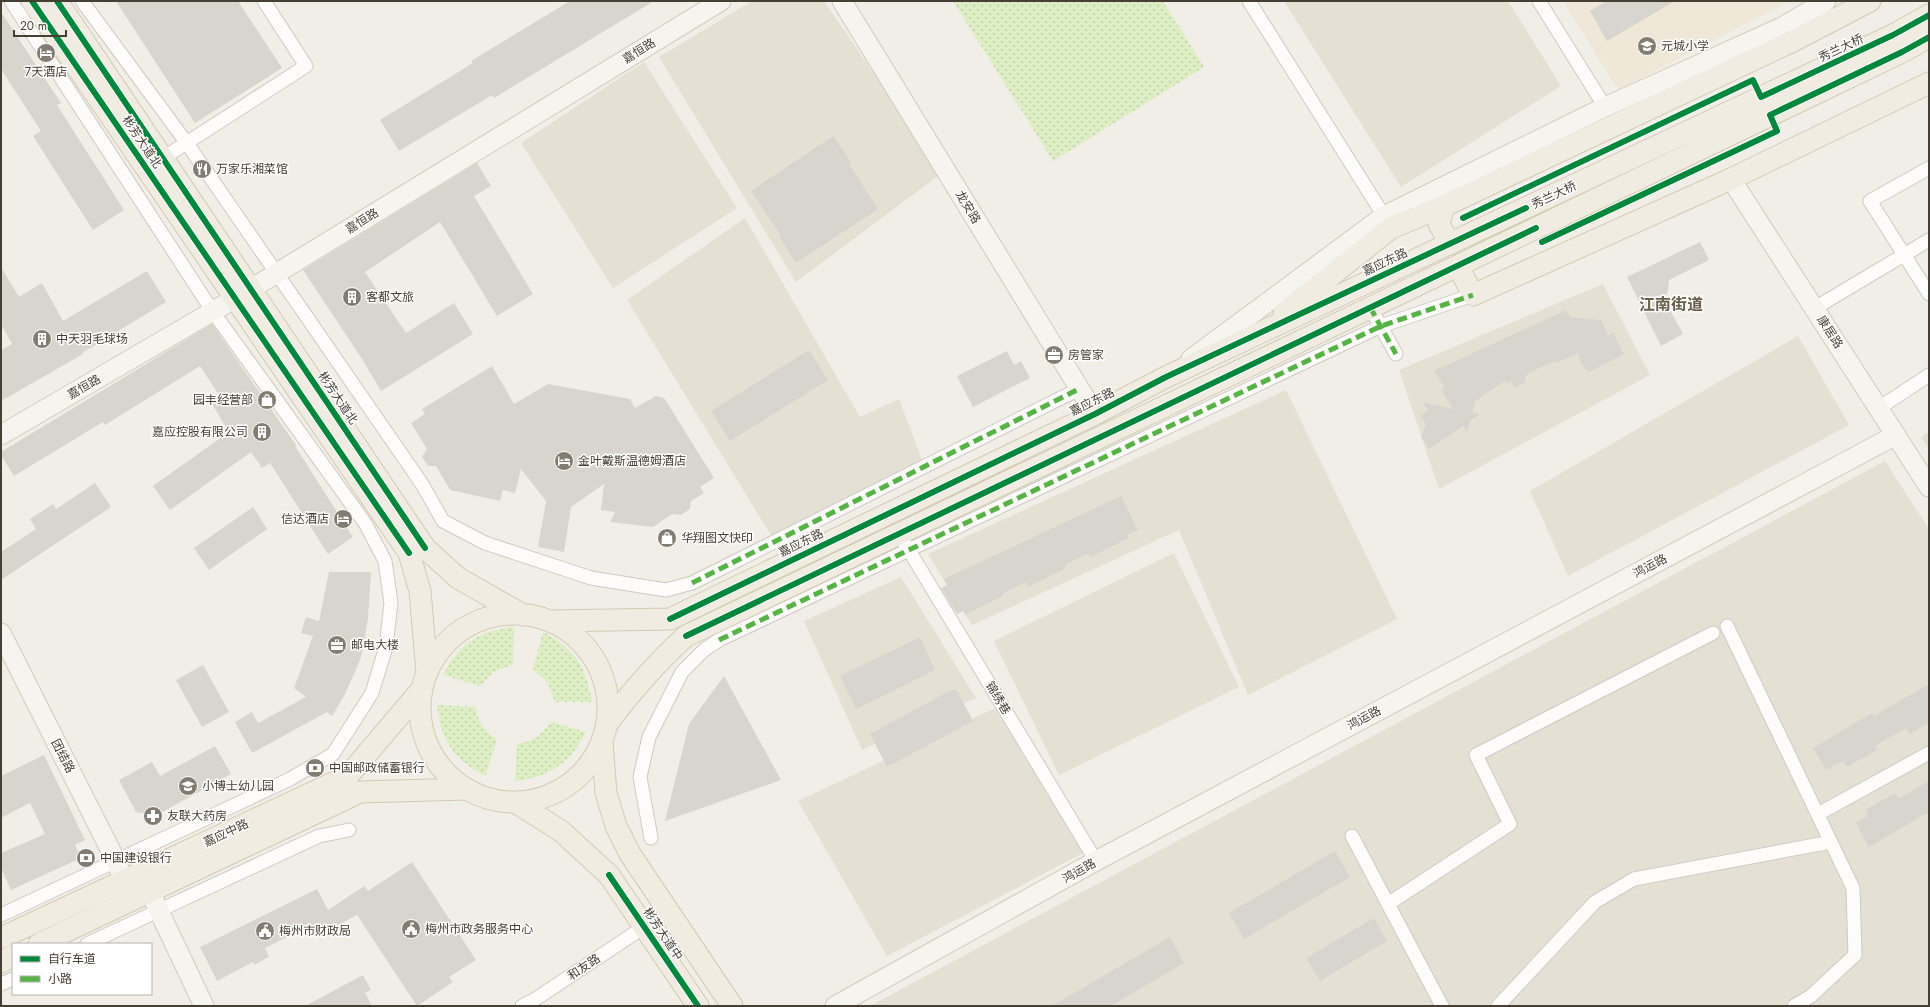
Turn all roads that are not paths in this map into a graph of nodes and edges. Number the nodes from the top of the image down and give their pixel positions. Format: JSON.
{"nodes":[{"id":1,"x":10,"y":1,"type":"edge"},
{"id":2,"x":32,"y":1,"type":"edge"},
{"id":3,"x":57,"y":1,"type":"edge"},
{"id":4,"x":82,"y":1,"type":"edge"},
{"id":5,"x":264,"y":1,"type":"edge"},
{"id":6,"x":721,"y":1,"type":"edge"},
{"id":7,"x":842,"y":1,"type":"edge"},
{"id":8,"x":1249,"y":1,"type":"edge"},
{"id":9,"x":1539,"y":1,"type":"edge"},
{"id":10,"x":1826,"y":1,"type":"edge"},
{"id":11,"x":1870,"y":1,"type":"edge"},
{"id":12,"x":1929,"y":16,"type":"edge"},
{"id":13,"x":1929,"y":37,"type":"edge"},
{"id":14,"x":1929,"y":84,"type":"edge"},
{"id":15,"x":1605,"y":107,"type":"junction"},
{"id":16,"x":186,"y":142,"type":"junction"},
{"id":17,"x":163,"y":158,"type":"junction"},
{"id":18,"x":1929,"y":168,"type":"edge"},
{"id":19,"x":1731,"y":179,"type":"junction"},
{"id":20,"x":1444,"y":206,"type":"junction"},
{"id":21,"x":1526,"y":208,"type":"joint"},
{"id":22,"x":1384,"y":216,"type":"junction"},
{"id":23,"x":1929,"y":240,"type":"edge"},
{"id":24,"x":1450,"y":244,"type":"junction"},
{"id":25,"x":1904,"y":254,"type":"junction"},
{"id":26,"x":1458,"y":266,"type":"junction"},
{"id":27,"x":277,"y":273,"type":"junction"},
{"id":28,"x":243,"y":294,"type":"junction"},
{"id":29,"x":1929,"y":294,"type":"edge"},
{"id":30,"x":1473,"y":295,"type":"junction"},
{"id":31,"x":1370,"y":306,"type":"junction"},
{"id":32,"x":1815,"y":308,"type":"junction"},
{"id":33,"x":213,"y":312,"type":"junction"},
{"id":34,"x":1381,"y":326,"type":"junction"},
{"id":35,"x":1255,"y":336,"type":"junction"},
{"id":36,"x":1396,"y":354,"type":"dead end"},
{"id":37,"x":1929,"y":375,"type":"edge"},
{"id":38,"x":1166,"y":377,"type":"junction"},
{"id":39,"x":1079,"y":389,"type":"junction"},
{"id":40,"x":1879,"y":408,"type":"junction"},
{"id":41,"x":1095,"y":414,"type":"junction"},
{"id":42,"x":1,"y":435,"type":"edge"},
{"id":43,"x":1896,"y":435,"type":"junction"},
{"id":44,"x":1929,"y":487,"type":"edge"},
{"id":45,"x":904,"y":542,"type":"junction"},
{"id":46,"x":523,"y":615,"type":"junction"},
{"id":47,"x":550,"y":621,"type":"junction"},
{"id":48,"x":1727,"y":626,"type":"dead end"},
{"id":49,"x":1,"y":633,"type":"edge"},
{"id":50,"x":1713,"y":633,"type":"dead end"},
{"id":51,"x":425,"y":681,"type":"junction"},
{"id":52,"x":604,"y":733,"type":"junction"},
{"id":53,"x":1929,"y":753,"type":"edge"},
{"id":54,"x":467,"y":789,"type":"junction"},
{"id":55,"x":515,"y":802,"type":"junction"},
{"id":56,"x":1818,"y":814,"type":"junction"},
{"id":57,"x":349,"y":830,"type":"dead end"},
{"id":58,"x":1352,"y":836,"type":"dead end"},
{"id":59,"x":651,"y":838,"type":"dead end"},
{"id":60,"x":1831,"y":842,"type":"junction"},
{"id":61,"x":116,"y":861,"type":"junction"},
{"id":62,"x":1096,"y":861,"type":"junction"},
{"id":63,"x":124,"y":881,"type":"junction"},
{"id":64,"x":150,"y":892,"type":"junction"},
{"id":65,"x":1388,"y":904,"type":"junction"},
{"id":66,"x":1,"y":915,"type":"edge"},
{"id":67,"x":644,"y":927,"type":"junction"},
{"id":68,"x":1,"y":938,"type":"edge"},
{"id":69,"x":41,"y":943,"type":"edge"},
{"id":70,"x":89,"y":943,"type":"edge"},
{"id":71,"x":12,"y":956,"type":"edge"},
{"id":72,"x":1,"y":962,"type":"edge"},
{"id":73,"x":12,"y":978,"type":"edge"},
{"id":74,"x":1,"y":984,"type":"edge"},
{"id":75,"x":204,"y":1006,"type":"edge"},
{"id":76,"x":522,"y":1006,"type":"edge"},
{"id":77,"x":698,"y":1006,"type":"edge"},
{"id":78,"x":732,"y":1006,"type":"edge"},
{"id":79,"x":835,"y":1006,"type":"edge"},
{"id":80,"x":1442,"y":1006,"type":"edge"},
{"id":81,"x":1498,"y":1006,"type":"edge"},
{"id":82,"x":1794,"y":1006,"type":"edge"}],
"edges":[{"from":1,"to":33,"type":"street"},
{"from":2,"to":28,"type":"main road","name":"彬芳大道北"},
{"from":3,"to":17,"type":"main road","name":"彬芳大道北"},
{"from":4,"to":16,"type":"street"},
{"from":5,"to":16,"type":"street"},
{"from":6,"to":27,"type":"street","name":"嘉恒路"},
{"from":7,"to":39,"type":"street","name":"龙安路"},
{"from":8,"to":22,"type":"street"},
{"from":9,"to":15,"type":"street"},
{"from":10,"to":15,"type":"street"},
{"from":11,"to":20,"type":"main road"},
{"from":12,"to":21,"type":"main road","name":"秀兰大桥"},
{"from":13,"to":26,"type":"main road","name":"秀兰大桥"},
{"from":14,"to":19,"type":"main road"},
{"from":15,"to":22,"type":"street"},
{"from":16,"to":17,"type":"street"},
{"from":16,"to":27,"type":"street"},
{"from":17,"to":28,"type":"main road","name":"彬芳大道北"},
{"from":18,"to":25,"type":"street"},
{"from":19,"to":30,"type":"main road"},
{"from":19,"to":32,"type":"street","name":"康居路"},
{"from":20,"to":24,"type":"main road"},
{"from":20,"to":35,"type":"main road"},
{"from":21,"to":24,"type":"main road","name":"嘉应东路"},
{"from":22,"to":38,"type":"street"},
{"from":23,"to":25,"type":"street"},
{"from":24,"to":35,"type":"main road","name":"嘉应东路"},
{"from":25,"to":29,"type":"street"},
{"from":25,"to":32,"type":"street"},
{"from":26,"to":30,"type":"main road"},
{"from":26,"to":31,"type":"main road"},
{"from":27,"to":28,"type":"street","name":"嘉恒路"},
{"from":27,"to":39,"type":"street"},
{"from":28,"to":33,"type":"street","name":"嘉恒路"},
{"from":28,"to":46,"type":"main road","name":"彬芳大道北"},
{"from":28,"to":51,"type":"main road","name":"彬芳大道北"},
{"from":30,"to":34,"type":"street"},
{"from":31,"to":34,"type":"street"},
{"from":31,"to":45,"type":"main road"},
{"from":32,"to":40,"type":"street","name":"康居路"},
{"from":33,"to":42,"type":"street","name":"嘉恒路"},
{"from":33,"to":61,"type":"street"},
{"from":34,"to":36,"type":"street"},
{"from":34,"to":45,"type":"street"},
{"from":35,"to":38,"type":"main road","name":"嘉应东路"},
{"from":37,"to":40,"type":"street"},
{"from":38,"to":41,"type":"main road","name":"嘉应东路"},
{"from":39,"to":41,"type":"street","name":"龙安路"},
{"from":40,"to":43,"type":"street","name":"康居路"},
{"from":41,"to":47,"type":"main road","name":"嘉应东路"},
{"from":43,"to":44,"type":"street","name":"康居路"},
{"from":43,"to":62,"type":"street","name":"鸿运路"},
{"from":45,"to":52,"type":"main road"},
{"from":45,"to":59,"type":"street"},
{"from":45,"to":62,"type":"street","name":"锦绣巷"},
{"from":46,"to":47,"type":"main road"},
{"from":46,"to":51,"type":"main road","name":"嘉应中路"},
{"from":47,"to":52,"type":"main road","name":"彬芳大道中"},
{"from":48,"to":56,"type":"street"},
{"from":49,"to":61,"type":"street","name":"团结路"},
{"from":50,"to":65,"type":"street"},
{"from":51,"to":54,"type":"main road","name":"彬芳大道北"},
{"from":51,"to":63,"type":"main road","name":"嘉应中路"},
{"from":52,"to":55,"type":"main road"},
{"from":52,"to":78,"type":"main road","name":"彬芳大道中"},
{"from":53,"to":56,"type":"street"},
{"from":54,"to":55,"type":"main road"},
{"from":54,"to":64,"type":"main road","name":"嘉应中路"},
{"from":55,"to":67,"type":"main road","name":"彬芳大道中"},
{"from":56,"to":60,"type":"street"},
{"from":57,"to":70,"type":"street"},
{"from":58,"to":65,"type":"street"},
{"from":60,"to":81,"type":"street"},
{"from":60,"to":82,"type":"street"},
{"from":61,"to":63,"type":"street","name":"团结路"},
{"from":61,"to":66,"type":"street"},
{"from":62,"to":79,"type":"street","name":"鸿运路"},
{"from":63,"to":68,"type":"main road","name":"嘉应中路"},
{"from":64,"to":69,"type":"main road","name":"嘉应中路"},
{"from":64,"to":75,"type":"street"},
{"from":65,"to":80,"type":"street"},
{"from":67,"to":76,"type":"street","name":"和友路"},
{"from":67,"to":77,"type":"main road","name":"彬芳大道中"},
{"from":71,"to":72,"type":"main road"},
{"from":73,"to":74,"type":"street"}]}
